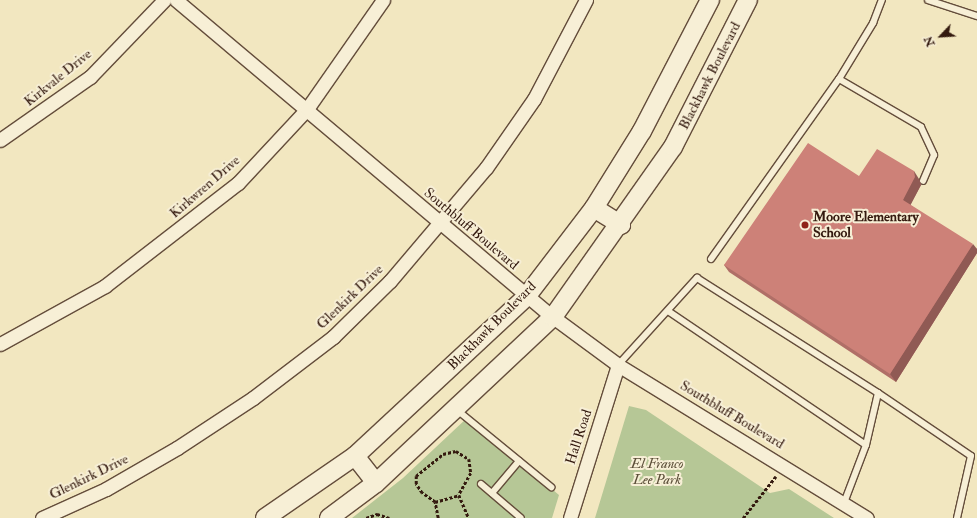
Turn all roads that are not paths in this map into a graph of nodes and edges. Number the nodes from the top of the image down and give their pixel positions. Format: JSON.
{"nodes":[{"id":1,"x":164,"y":0,"type":"edge"},
{"id":2,"x":176,"y":0,"type":"edge"},
{"id":3,"x":383,"y":0,"type":"edge"},
{"id":4,"x":586,"y":0,"type":"edge"},
{"id":5,"x":710,"y":0,"type":"edge"},
{"id":6,"x":748,"y":0,"type":"edge"},
{"id":7,"x":882,"y":0,"type":"edge"},
{"id":8,"x":928,"y":0,"type":"edge"},
{"id":9,"x":977,"y":16,"type":"edge"},
{"id":10,"x":839,"y":79,"type":"junction"},
{"id":11,"x":307,"y":109,"type":"junction"},
{"id":12,"x":0,"y":140,"type":"edge"},
{"id":13,"x":923,"y":181,"type":"dead end"},
{"id":14,"x":594,"y":208,"type":"junction"},
{"id":15,"x":440,"y":224,"type":"junction"},
{"id":16,"x":621,"y":225,"type":"junction"},
{"id":17,"x":711,"y":259,"type":"dead end"},
{"id":18,"x":526,"y":297,"type":"junction"},
{"id":19,"x":668,"y":311,"type":"junction"},
{"id":20,"x":552,"y":317,"type":"junction"},
{"id":21,"x":0,"y":344,"type":"edge"},
{"id":22,"x":618,"y":365,"type":"junction"},
{"id":23,"x":878,"y":393,"type":"junction"},
{"id":24,"x":457,"y":410,"type":"junction"},
{"id":25,"x":866,"y":445,"type":"junction"},
{"id":26,"x":355,"y":456,"type":"junction"},
{"id":27,"x":519,"y":461,"type":"junction"},
{"id":28,"x":376,"y":483,"type":"junction"},
{"id":29,"x":481,"y":484,"type":"dead end"},
{"id":30,"x":551,"y":487,"type":"dead end"},
{"id":31,"x":492,"y":493,"type":"junction"},
{"id":32,"x":844,"y":503,"type":"junction"},
{"id":33,"x":42,"y":518,"type":"edge"},
{"id":34,"x":265,"y":518,"type":"edge"},
{"id":35,"x":329,"y":518,"type":"edge"},
{"id":36,"x":521,"y":518,"type":"edge"},
{"id":37,"x":570,"y":518,"type":"edge"},
{"id":38,"x":867,"y":518,"type":"edge"},
{"id":39,"x":957,"y":518,"type":"edge"}],
"edges":[{"from":1,"to":12,"type":"street","name":"Kirkvale Drive"},
{"from":2,"to":11,"type":"street","name":"Southbluff Boulevard"},
{"from":3,"to":11,"type":"street","name":"Kirkwren Drive"},
{"from":4,"to":15,"type":"street","name":"Glenkirk Drive"},
{"from":5,"to":14,"type":"main road","name":"Blackhawk Boulevard"},
{"from":6,"to":16,"type":"main road","name":"Blackhawk Boulevard"},
{"from":7,"to":10,"type":"lane"},
{"from":8,"to":9,"type":"lane"},
{"from":10,"to":13,"type":"lane"},
{"from":10,"to":17,"type":"lane"},
{"from":11,"to":15,"type":"street","name":"Southbluff Boulevard"},
{"from":11,"to":21,"type":"street","name":"Kirkwren Drive"},
{"from":14,"to":16,"type":"main road"},
{"from":14,"to":18,"type":"main road","name":"Blackhawk Boulevard"},
{"from":15,"to":18,"type":"street","name":"Southbluff Boulevard"},
{"from":15,"to":33,"type":"street","name":"Glenkirk Drive"},
{"from":16,"to":20,"type":"main road","name":"Blackhawk Boulevard"},
{"from":18,"to":20,"type":"street","name":"Southbluff Boulevard"},
{"from":18,"to":26,"type":"main road","name":"Blackhawk Boulevard"},
{"from":19,"to":22,"type":"lane"},
{"from":19,"to":23,"type":"lane"},
{"from":19,"to":25,"type":"lane"},
{"from":20,"to":22,"type":"street","name":"Southbluff Boulevard"},
{"from":20,"to":24,"type":"main road","name":"Blackhawk Boulevard"},
{"from":22,"to":32,"type":"street","name":"Southbluff Boulevard"},
{"from":22,"to":37,"type":"street","name":"Hall Road"},
{"from":23,"to":25,"type":"lane"},
{"from":23,"to":39,"type":"lane"},
{"from":24,"to":27,"type":"lane"},
{"from":24,"to":28,"type":"main road","name":"Blackhawk Boulevard"},
{"from":25,"to":32,"type":"lane"},
{"from":26,"to":28,"type":"main road"},
{"from":26,"to":34,"type":"main road","name":"Blackhawk Boulevard"},
{"from":27,"to":30,"type":"lane"},
{"from":27,"to":31,"type":"lane"},
{"from":28,"to":35,"type":"main road","name":"Blackhawk Boulevard"},
{"from":29,"to":31,"type":"lane"},
{"from":31,"to":36,"type":"lane"},
{"from":32,"to":38,"type":"street","name":"Southbluff Boulevard"}]}
